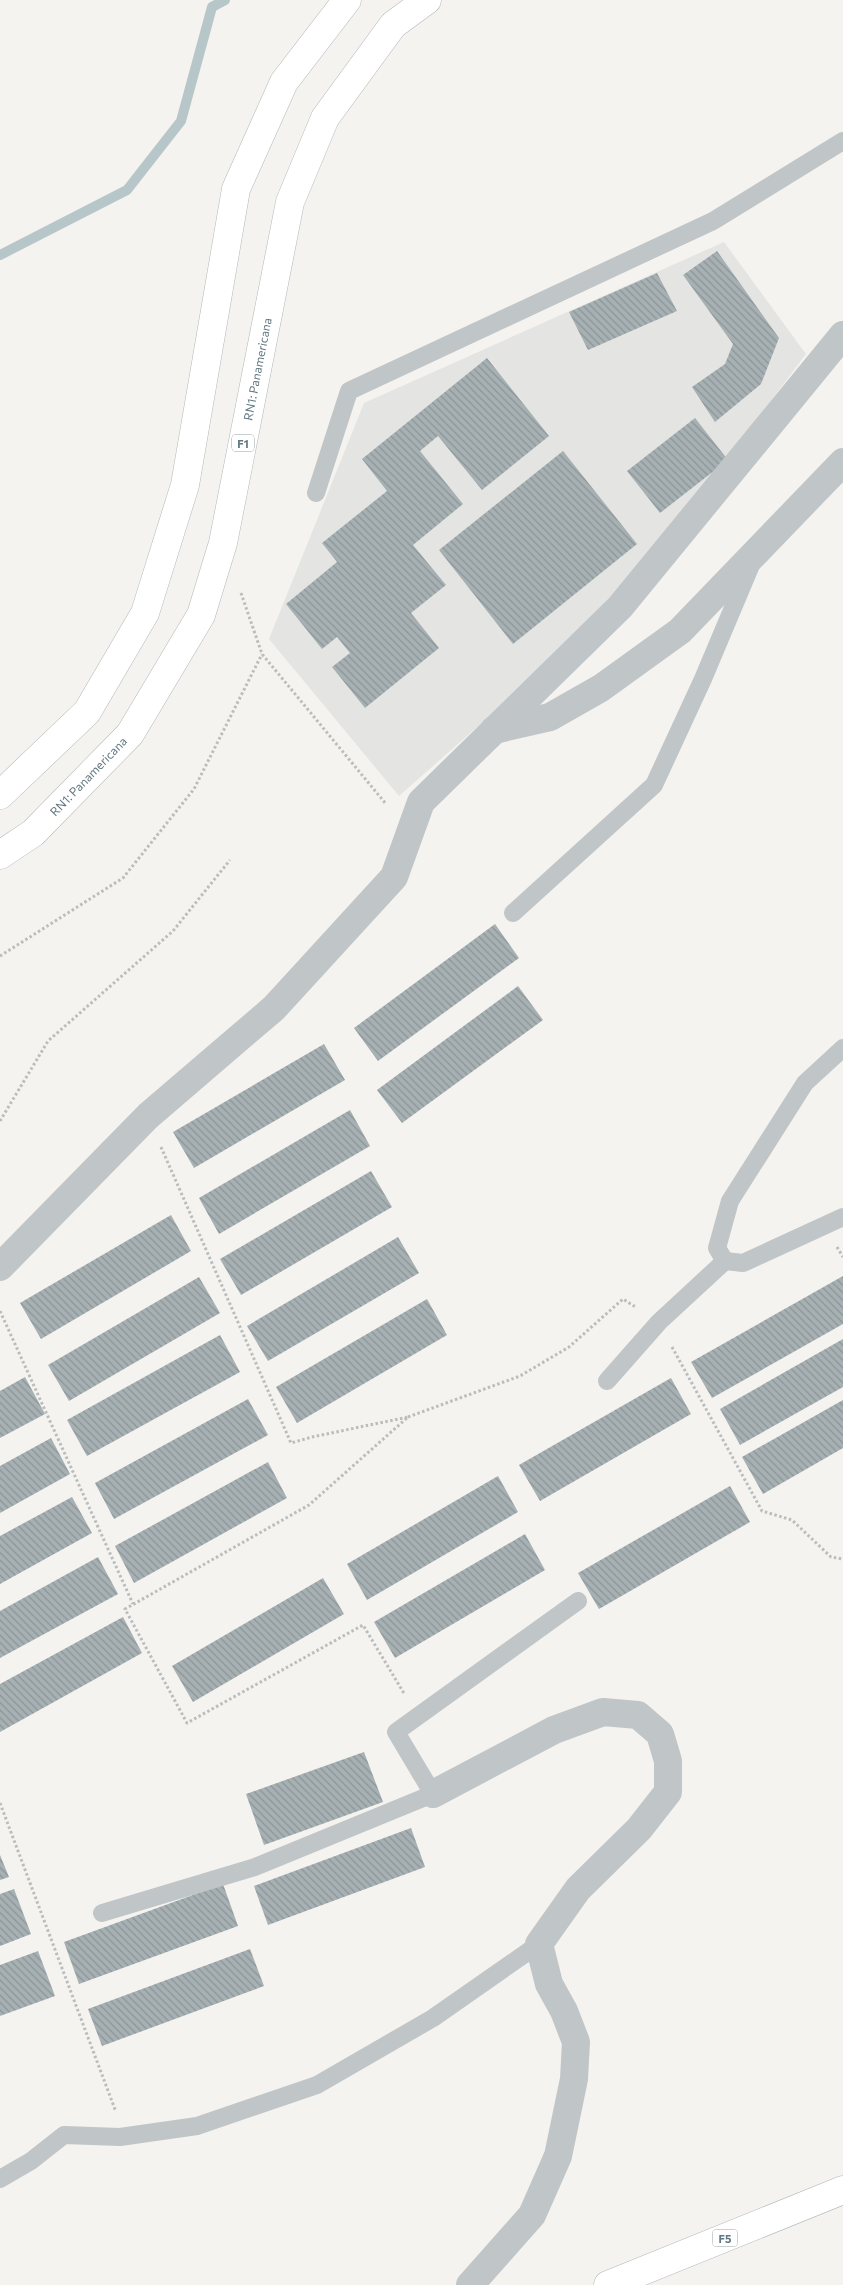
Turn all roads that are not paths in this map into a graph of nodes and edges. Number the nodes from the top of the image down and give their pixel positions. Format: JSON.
{"nodes":[{"id":1,"x":347,"y":0,"type":"edge"},
{"id":2,"x":427,"y":0,"type":"edge"},
{"id":3,"x":843,"y":141,"type":"edge"},
{"id":4,"x":843,"y":335,"type":"edge"},
{"id":5,"x":843,"y":462,"type":"edge"},
{"id":6,"x":316,"y":493,"type":"dead end"},
{"id":7,"x":757,"y":551,"type":"junction"},
{"id":8,"x":494,"y":730,"type":"junction"},
{"id":9,"x":0,"y":795,"type":"edge"},
{"id":10,"x":0,"y":856,"type":"edge"},
{"id":11,"x":512,"y":913,"type":"dead end"},
{"id":12,"x":843,"y":1048,"type":"edge"},
{"id":13,"x":843,"y":1217,"type":"edge"},
{"id":14,"x":725,"y":1261,"type":"junction"},
{"id":15,"x":0,"y":1267,"type":"edge"},
{"id":16,"x":607,"y":1381,"type":"dead end"},
{"id":17,"x":578,"y":1601,"type":"dead end"},
{"id":18,"x":433,"y":1794,"type":"junction"},
{"id":19,"x":102,"y":1913,"type":"dead end"},
{"id":20,"x":539,"y":1944,"type":"junction"},
{"id":21,"x":0,"y":2179,"type":"edge"},
{"id":22,"x":843,"y":2190,"type":"edge"},
{"id":23,"x":470,"y":2285,"type":"edge"},
{"id":24,"x":608,"y":2285,"type":"edge"}],
"edges":[{"from":1,"to":9,"type":"highway"},
{"from":2,"to":10,"type":"highway","name":"RN1: Panamericana","number":"F1"},
{"from":3,"to":6,"type":"lane"},
{"from":4,"to":8,"type":"street"},
{"from":5,"to":7,"type":"street"},
{"from":7,"to":8,"type":"street"},
{"from":7,"to":11,"type":"lane"},
{"from":8,"to":15,"type":"street"},
{"from":12,"to":14,"type":"lane"},
{"from":13,"to":14,"type":"lane"},
{"from":14,"to":16,"type":"lane"},
{"from":17,"to":18,"type":"lane"},
{"from":18,"to":19,"type":"lane"},
{"from":18,"to":20,"type":"street"},
{"from":20,"to":21,"type":"lane"},
{"from":20,"to":23,"type":"street"},
{"from":22,"to":24,"type":"highway","number":"F5"}]}
